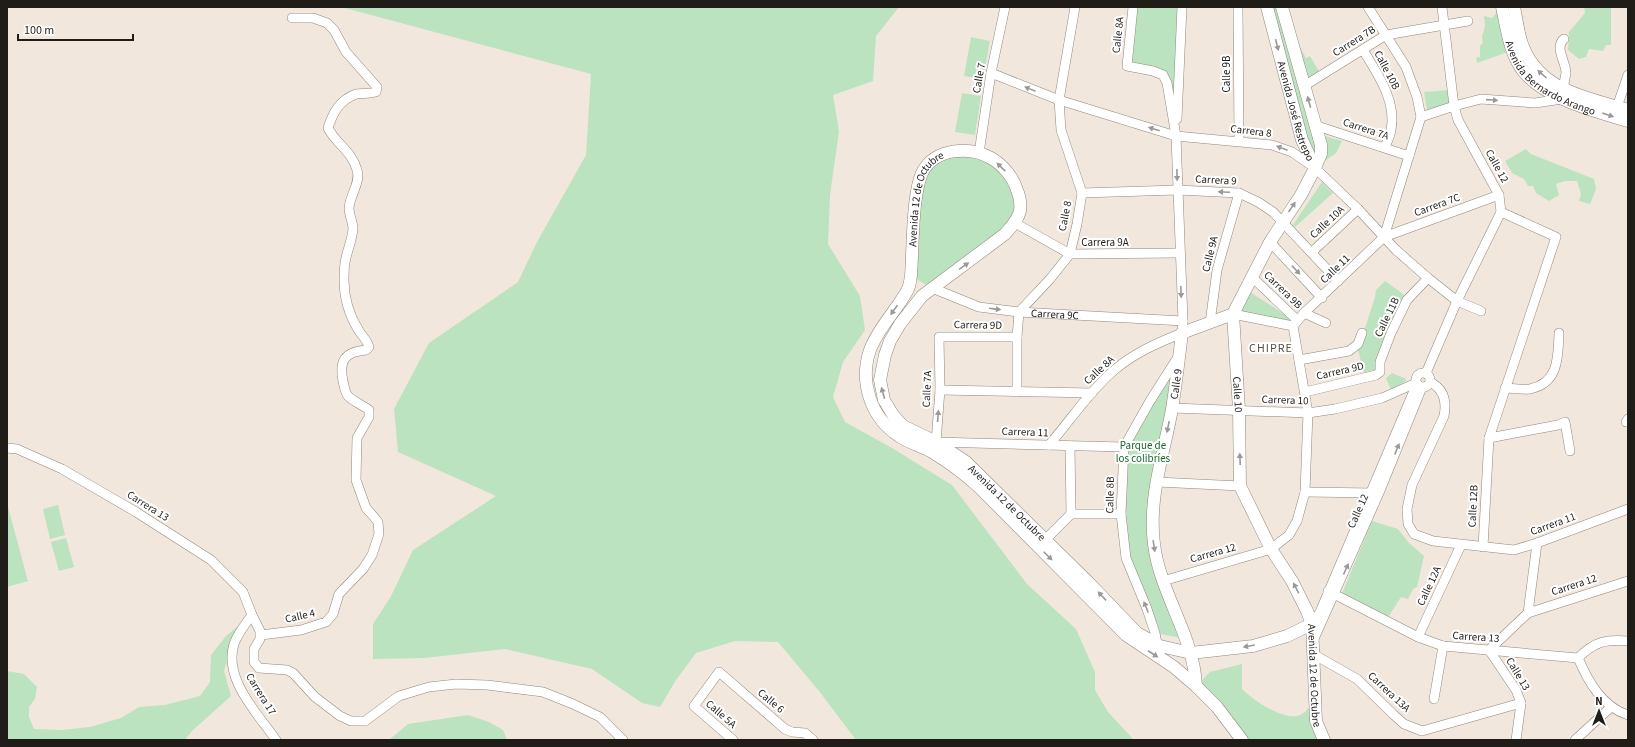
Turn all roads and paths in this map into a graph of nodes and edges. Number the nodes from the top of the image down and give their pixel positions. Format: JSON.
{"nodes":[{"id":1,"x":1005,"y":7,"type":"edge"},
{"id":2,"x":1075,"y":7,"type":"edge"},
{"id":3,"x":1133,"y":7,"type":"edge"},
{"id":4,"x":1182,"y":7,"type":"edge"},
{"id":5,"x":1238,"y":7,"type":"edge"},
{"id":6,"x":1267,"y":7,"type":"edge"},
{"id":7,"x":1282,"y":7,"type":"edge"},
{"id":8,"x":1368,"y":7,"type":"edge"},
{"id":9,"x":1442,"y":7,"type":"edge"},
{"id":10,"x":1502,"y":7,"type":"edge"},
{"id":11,"x":1514,"y":7,"type":"edge"},
{"id":12,"x":292,"y":18,"type":"dead end"},
{"id":13,"x":1468,"y":22,"type":"dead end"},
{"id":14,"x":1444,"y":25,"type":"junction"},
{"id":15,"x":1386,"y":35,"type":"junction"},
{"id":16,"x":1564,"y":39,"type":"dead end"},
{"id":17,"x":1363,"y":50,"type":"junction"},
{"id":18,"x":991,"y":73,"type":"junction"},
{"id":19,"x":1163,"y":75,"type":"joint"},
{"id":20,"x":1628,"y":76,"type":"edge"},
{"id":21,"x":1304,"y":86,"type":"junction"},
{"id":22,"x":1562,"y":94,"type":"junction"},
{"id":23,"x":1059,"y":100,"type":"junction"},
{"id":24,"x":1454,"y":106,"type":"junction"},
{"id":25,"x":1622,"y":108,"type":"edge"},
{"id":26,"x":1421,"y":117,"type":"junction"},
{"id":27,"x":1628,"y":121,"type":"edge"},
{"id":28,"x":1314,"y":125,"type":"junction"},
{"id":29,"x":1176,"y":136,"type":"junction"},
{"id":30,"x":1239,"y":141,"type":"junction"},
{"id":31,"x":1385,"y":147,"type":"junction"},
{"id":32,"x":979,"y":153,"type":"junction"},
{"id":33,"x":1409,"y":156,"type":"junction"},
{"id":34,"x":1315,"y":168,"type":"junction"},
{"id":35,"x":1178,"y":190,"type":"junction"},
{"id":36,"x":1082,"y":193,"type":"junction"},
{"id":37,"x":1239,"y":193,"type":"junction"},
{"id":38,"x":1499,"y":195,"type":"junction"},
{"id":39,"x":1358,"y":209,"type":"junction"},
{"id":40,"x":1501,"y":212,"type":"junction"},
{"id":41,"x":1283,"y":221,"type":"junction"},
{"id":42,"x":1014,"y":223,"type":"junction"},
{"id":43,"x":1384,"y":237,"type":"junction"},
{"id":44,"x":1270,"y":242,"type":"junction"},
{"id":45,"x":1312,"y":252,"type":"junction"},
{"id":46,"x":1180,"y":253,"type":"junction"},
{"id":47,"x":1070,"y":254,"type":"junction"},
{"id":48,"x":1252,"y":277,"type":"junction"},
{"id":49,"x":1428,"y":278,"type":"junction"},
{"id":50,"x":1338,"y":281,"type":"junction"},
{"id":51,"x":932,"y":288,"type":"junction"},
{"id":52,"x":1322,"y":298,"type":"junction"},
{"id":53,"x":1457,"y":300,"type":"junction"},
{"id":54,"x":1481,"y":311,"type":"dead end"},
{"id":55,"x":1019,"y":312,"type":"junction"},
{"id":56,"x":1304,"y":313,"type":"junction"},
{"id":57,"x":1233,"y":314,"type":"junction"},
{"id":58,"x":1210,"y":323,"type":"junction"},
{"id":59,"x":1295,"y":323,"type":"junction"},
{"id":60,"x":1326,"y":323,"type":"dead end"},
{"id":61,"x":1182,"y":327,"type":"junction"},
{"id":62,"x":1362,"y":333,"type":"dead end"},
{"id":63,"x":1559,"y":333,"type":"dead end"},
{"id":64,"x":939,"y":337,"type":"joint"},
{"id":65,"x":1017,"y":337,"type":"junction"},
{"id":66,"x":1179,"y":355,"type":"junction"},
{"id":67,"x":1299,"y":360,"type":"junction"},
{"id":68,"x":1380,"y":372,"type":"joint"},
{"id":69,"x":1426,"y":373,"type":"junction"},
{"id":70,"x":1430,"y":382,"type":"junction"},
{"id":71,"x":1419,"y":385,"type":"junction"},
{"id":72,"x":1505,"y":388,"type":"junction"},
{"id":73,"x":940,"y":390,"type":"junction"},
{"id":74,"x":1017,"y":392,"type":"junction"},
{"id":75,"x":1092,"y":392,"type":"junction"},
{"id":76,"x":1305,"y":392,"type":"junction"},
{"id":77,"x":1172,"y":408,"type":"junction"},
{"id":78,"x":1238,"y":410,"type":"junction"},
{"id":79,"x":1308,"y":413,"type":"junction"},
{"id":80,"x":1488,"y":438,"type":"junction"},
{"id":81,"x":1049,"y":445,"type":"junction"},
{"id":82,"x":1070,"y":446,"type":"junction"},
{"id":83,"x":934,"y":447,"type":"junction"},
{"id":84,"x":1124,"y":447,"type":"junction"},
{"id":85,"x":7,"y":448,"type":"edge"},
{"id":86,"x":1570,"y":451,"type":"dead end"},
{"id":87,"x":1157,"y":482,"type":"junction"},
{"id":88,"x":1240,"y":486,"type":"junction"},
{"id":89,"x":1305,"y":492,"type":"junction"},
{"id":90,"x":1374,"y":493,"type":"junction"},
{"id":91,"x":1628,"y":509,"type":"edge"},
{"id":92,"x":1071,"y":514,"type":"junction"},
{"id":93,"x":1121,"y":514,"type":"junction"},
{"id":94,"x":1045,"y":540,"type":"junction"},
{"id":95,"x":1537,"y":543,"type":"junction"},
{"id":96,"x":1461,"y":545,"type":"junction"},
{"id":97,"x":1483,"y":547,"type":"junction"},
{"id":98,"x":1270,"y":549,"type":"junction"},
{"id":99,"x":1163,"y":581,"type":"junction"},
{"id":100,"x":1628,"y":581,"type":"edge"},
{"id":101,"x":1332,"y":592,"type":"junction"},
{"id":102,"x":1528,"y":613,"type":"junction"},
{"id":103,"x":252,"y":615,"type":"junction"},
{"id":104,"x":1312,"y":624,"type":"junction"},
{"id":105,"x":261,"y":635,"type":"junction"},
{"id":106,"x":1287,"y":636,"type":"junction"},
{"id":107,"x":1418,"y":636,"type":"junction"},
{"id":108,"x":1628,"y":641,"type":"edge"},
{"id":109,"x":1157,"y":644,"type":"junction"},
{"id":110,"x":1443,"y":646,"type":"junction"},
{"id":111,"x":1313,"y":648,"type":"junction"},
{"id":112,"x":1489,"y":650,"type":"junction"},
{"id":113,"x":1191,"y":653,"type":"junction"},
{"id":114,"x":1578,"y":658,"type":"junction"},
{"id":115,"x":719,"y":672,"type":"joint"},
{"id":116,"x":1196,"y":686,"type":"junction"},
{"id":117,"x":1434,"y":699,"type":"dead end"},
{"id":118,"x":1521,"y":703,"type":"junction"},
{"id":119,"x":1611,"y":707,"type":"junction"},
{"id":120,"x":1628,"y":715,"type":"edge"},
{"id":121,"x":1422,"y":731,"type":"junction"},
{"id":122,"x":276,"y":740,"type":"edge"},
{"id":123,"x":623,"y":740,"type":"edge"},
{"id":124,"x":733,"y":740,"type":"edge"},
{"id":125,"x":813,"y":740,"type":"edge"},
{"id":126,"x":1242,"y":740,"type":"edge"},
{"id":127,"x":1324,"y":740,"type":"edge"},
{"id":128,"x":1420,"y":740,"type":"edge"},
{"id":129,"x":1516,"y":740,"type":"edge"},
{"id":130,"x":1575,"y":740,"type":"edge"}],
"edges":[{"from":1,"to":18,"type":"street","name":"Calle 7"},
{"from":2,"to":23,"type":"street","name":"Calle 8"},
{"from":3,"to":19,"type":"street","name":"Calle 8A"},
{"from":4,"to":29,"type":"street"},
{"from":5,"to":30,"type":"street","name":"Calle 9B"},
{"from":6,"to":34,"type":"main road","name":"Avenida José Restrepo","one_way":true},
{"from":7,"to":21,"type":"main road","name":"Avenida José Restrepo"},
{"from":8,"to":15,"type":"street","name":"Calle 11"},
{"from":9,"to":14,"type":"street","name":"Calle 12"},
{"from":10,"to":22,"type":"main road","name":"Avenida Bernardo Arango"},
{"from":22,"to":11,"type":"main road","name":"Avenida Bernardo Arango","one_way":true},
{"from":12,"to":105,"type":"street","name":"Calle 4"},
{"from":13,"to":14,"type":"street","name":"Carrera 7B"},
{"from":14,"to":15,"type":"street","name":"Carrera 7B"},
{"from":14,"to":24,"type":"street","name":"Calle 12"},
{"from":15,"to":17,"type":"street","name":"Carrera 7B"},
{"from":15,"to":26,"type":"street","name":"Calle 11"},
{"from":16,"to":22,"type":"street"},
{"from":17,"to":21,"type":"street","name":"Carrera 7B"},
{"from":17,"to":31,"type":"street","name":"Calle 10B"},
{"from":23,"to":18,"type":"street","name":"Carrera 8","one_way":true},
{"from":18,"to":32,"type":"street","name":"Calle 7"},
{"from":19,"to":29,"type":"street","name":"Calle 9"},
{"from":20,"to":25,"type":"street"},
{"from":28,"to":21,"type":"main road","name":"Avenida José Restrepo","one_way":true},
{"from":24,"to":22,"type":"street","one_way":true},
{"from":22,"to":25,"type":"main road","name":"Avenida Bernardo Arango"},
{"from":22,"to":27,"type":"main road","name":"Avenida Bernardo Arango","one_way":true},
{"from":29,"to":23,"type":"street","name":"Carrera 8","one_way":true},
{"from":23,"to":36,"type":"street","name":"Calle 8"},
{"from":24,"to":26,"type":"street"},
{"from":24,"to":38,"type":"street","name":"Calle 12"},
{"from":26,"to":33,"type":"street","name":"Calle 11"},
{"from":28,"to":31,"type":"street","name":"Carrera 7A"},
{"from":28,"to":34,"type":"main road","name":"Avenida José Restrepo"},
{"from":29,"to":30,"type":"street","name":"Carrera 8"},
{"from":29,"to":35,"type":"street","name":"Calle 9","one_way":true},
{"from":34,"to":30,"type":"street","name":"Carrera 8","one_way":true},
{"from":31,"to":33,"type":"street","name":"Carrera 7A"},
{"from":42,"to":32,"type":"main road","name":"Avenida 12 de Octubre","one_way":true},
{"from":32,"to":83,"type":"main road","name":"Avenida 12 de Octubre","one_way":true},
{"from":33,"to":43,"type":"street","name":"Calle 11"},
{"from":34,"to":39,"type":"street","name":"Carrera 8"},
{"from":41,"to":34,"type":"main road","one_way":true},
{"from":35,"to":36,"type":"street","name":"Carrera 9"},
{"from":37,"to":35,"type":"street","name":"Carrera 9","one_way":true},
{"from":35,"to":46,"type":"street","name":"Calle 9"},
{"from":36,"to":47,"type":"street","name":"Calle 8"},
{"from":37,"to":41,"type":"street","name":"Carrera 9"},
{"from":37,"to":58,"type":"street","name":"Calle 9A"},
{"from":38,"to":40,"type":"street","name":"Calle 12"},
{"from":38,"to":43,"type":"street","name":"Carrera 7C"},
{"from":39,"to":43,"type":"street","name":"Carrera 8"},
{"from":39,"to":45,"type":"street","name":"Calle 10A"},
{"from":40,"to":53,"type":"street"},
{"from":40,"to":72,"type":"street","name":"Calle 12B"},
{"from":41,"to":44,"type":"main road"},
{"from":41,"to":45,"type":"street","name":"Carrera 9"},
{"from":42,"to":47,"type":"street","name":"Carrera 9A"},
{"from":51,"to":42,"type":"main road","name":"Avenida 12 de Octubre","one_way":true},
{"from":43,"to":49,"type":"street","name":"Carrera 8"},
{"from":43,"to":50,"type":"street","name":"Calle 11"},
{"from":44,"to":48,"type":"main road"},
{"from":44,"to":52,"type":"street","one_way":true},
{"from":45,"to":50,"type":"street","name":"Carrera 9"},
{"from":46,"to":47,"type":"street","name":"Carrera 9A"},
{"from":46,"to":61,"type":"street","name":"Calle 9","one_way":true},
{"from":47,"to":55,"type":"street","name":"Calle 8"},
{"from":48,"to":57,"type":"main road"},
{"from":48,"to":59,"type":"street","name":"Carrera 9B"},
{"from":49,"to":53,"type":"street","name":"Carrera 8"},
{"from":49,"to":68,"type":"street","name":"Calle 11B"},
{"from":50,"to":52,"type":"street","name":"Calle 11"},
{"from":51,"to":55,"type":"street","name":"Carrera 9C","one_way":true},
{"from":83,"to":51,"type":"main road","name":"Avenida 12 de Octubre","one_way":true},
{"from":52,"to":56,"type":"street","name":"Calle 11"},
{"from":53,"to":54,"type":"street","name":"Carrera 8"},
{"from":53,"to":69,"type":"street"},
{"from":55,"to":61,"type":"street","name":"Carrera 9C"},
{"from":55,"to":65,"type":"street"},
{"from":56,"to":59,"type":"street","name":"Calle 11"},
{"from":56,"to":60,"type":"street","name":"Carrera 9B"},
{"from":57,"to":58,"type":"main road","name":"Carrera 9C"},
{"from":57,"to":59,"type":"street"},
{"from":57,"to":78,"type":"main road","name":"Calle 10"},
{"from":58,"to":61,"type":"main road","name":"Carrera 9C"},
{"from":59,"to":67,"type":"street"},
{"from":61,"to":66,"type":"main road","name":"Calle 9"},
{"from":61,"to":75,"type":"street","name":"Calle 8A"},
{"from":62,"to":67,"type":"street"},
{"from":63,"to":72,"type":"street"},
{"from":64,"to":65,"type":"street","name":"Carrera 9D"},
{"from":64,"to":73,"type":"street","name":"Calle 7A"},
{"from":65,"to":74,"type":"street"},
{"from":66,"to":77,"type":"main road","name":"Calle 9"},
{"from":66,"to":84,"type":"street","name":"Calle 8B"},
{"from":67,"to":76,"type":"street"},
{"from":68,"to":76,"type":"street","name":"Carrera 9D"},
{"from":69,"to":70,"type":"street"},
{"from":69,"to":71,"type":"street"},
{"from":70,"to":71,"type":"street"},
{"from":70,"to":96,"type":"street"},
{"from":71,"to":79,"type":"street","name":"Carrera 10"},
{"from":71,"to":90,"type":"street","name":"Calle 12"},
{"from":72,"to":80,"type":"street","name":"Calle 12B"},
{"from":73,"to":74,"type":"street"},
{"from":83,"to":73,"type":"street","name":"Calle 7A","one_way":true},
{"from":74,"to":75,"type":"street"},
{"from":75,"to":81,"type":"street","name":"Calle 8A"},
{"from":76,"to":79,"type":"street"},
{"from":77,"to":78,"type":"street","name":"Carrera 10"},
{"from":77,"to":87,"type":"main road","name":"Calle 9","one_way":true},
{"from":78,"to":79,"type":"street","name":"Carrera 10"},
{"from":88,"to":78,"type":"main road","name":"Calle 10","one_way":true},
{"from":79,"to":89,"type":"street"},
{"from":80,"to":86,"type":"street"},
{"from":80,"to":97,"type":"street","name":"Calle 12B"},
{"from":81,"to":82,"type":"street","name":"Carrera 11"},
{"from":81,"to":83,"type":"street","name":"Carrera 11"},
{"from":82,"to":84,"type":"street","name":"Carrera 11"},
{"from":82,"to":92,"type":"street"},
{"from":83,"to":94,"type":"main road","name":"Avenida 12 de Octubre"},
{"from":83,"to":116,"type":"main road","name":"Avenida 12 de Octubre","one_way":true},
{"from":84,"to":93,"type":"street","name":"Calle 8B"},
{"from":85,"to":103,"type":"street","name":"Carrera 13"},
{"from":87,"to":88,"type":"street"},
{"from":87,"to":99,"type":"main road","name":"Calle 9","one_way":true},
{"from":88,"to":98,"type":"main road","name":"Calle 10"},
{"from":89,"to":90,"type":"street"},
{"from":89,"to":98,"type":"street"},
{"from":90,"to":101,"type":"street","name":"Calle 12"},
{"from":91,"to":95,"type":"street","name":"Carrera 11"},
{"from":92,"to":93,"type":"street"},
{"from":92,"to":94,"type":"street"},
{"from":109,"to":93,"type":"street","name":"Calle 8B","one_way":true},
{"from":109,"to":94,"type":"main road","name":"Avenida 12 de Octubre","one_way":true},
{"from":95,"to":97,"type":"street","name":"Carrera 11"},
{"from":95,"to":102,"type":"street"},
{"from":96,"to":97,"type":"street"},
{"from":96,"to":107,"type":"street","name":"Calle 12A"},
{"from":98,"to":99,"type":"street","name":"Carrera 12"},
{"from":104,"to":98,"type":"main road","name":"Calle 10","one_way":true},
{"from":99,"to":113,"type":"main road","name":"Calle 9"},
{"from":100,"to":102,"type":"street","name":"Carrera 12"},
{"from":101,"to":104,"type":"street","name":"Calle 12"},
{"from":101,"to":107,"type":"street","name":"Carrera 13"},
{"from":101,"to":111,"type":"street","name":"Calle 12"},
{"from":102,"to":112,"type":"street"},
{"from":103,"to":105,"type":"street","name":"Carrera 13"},
{"from":103,"to":122,"type":"street","name":"Carrera 17"},
{"from":104,"to":106,"type":"main road","name":"Avenida 12 de Octubre"},
{"from":104,"to":111,"type":"main road","name":"Avenida 12 de Octubre"},
{"from":105,"to":123,"type":"street"},
{"from":106,"to":111,"type":"main road"},
{"from":106,"to":113,"type":"main road","name":"Avenida 12 de Octubre","one_way":true},
{"from":107,"to":110,"type":"street","name":"Carrera 13"},
{"from":108,"to":114,"type":"street"},
{"from":109,"to":113,"type":"main road","name":"Avenida 12 de Octubre"},
{"from":110,"to":112,"type":"street","name":"Carrera 13"},
{"from":110,"to":117,"type":"street"},
{"from":111,"to":121,"type":"street","name":"Carrera 13A"},
{"from":111,"to":127,"type":"main road","name":"Avenida 12 de Octubre"},
{"from":112,"to":114,"type":"street","name":"Carrera 13"},
{"from":112,"to":118,"type":"street","name":"Calle 13"},
{"from":113,"to":116,"type":"main road","name":"Calle 9"},
{"from":114,"to":119,"type":"street"},
{"from":115,"to":124,"type":"street","name":"Calle 5A"},
{"from":115,"to":125,"type":"street","name":"Calle 6"},
{"from":116,"to":126,"type":"main road","name":"Avenida 12 de Octubre"},
{"from":118,"to":121,"type":"street"},
{"from":118,"to":129,"type":"street","name":"Calle 13"},
{"from":119,"to":120,"type":"street"},
{"from":119,"to":130,"type":"street"},
{"from":121,"to":128,"type":"street"}]}
